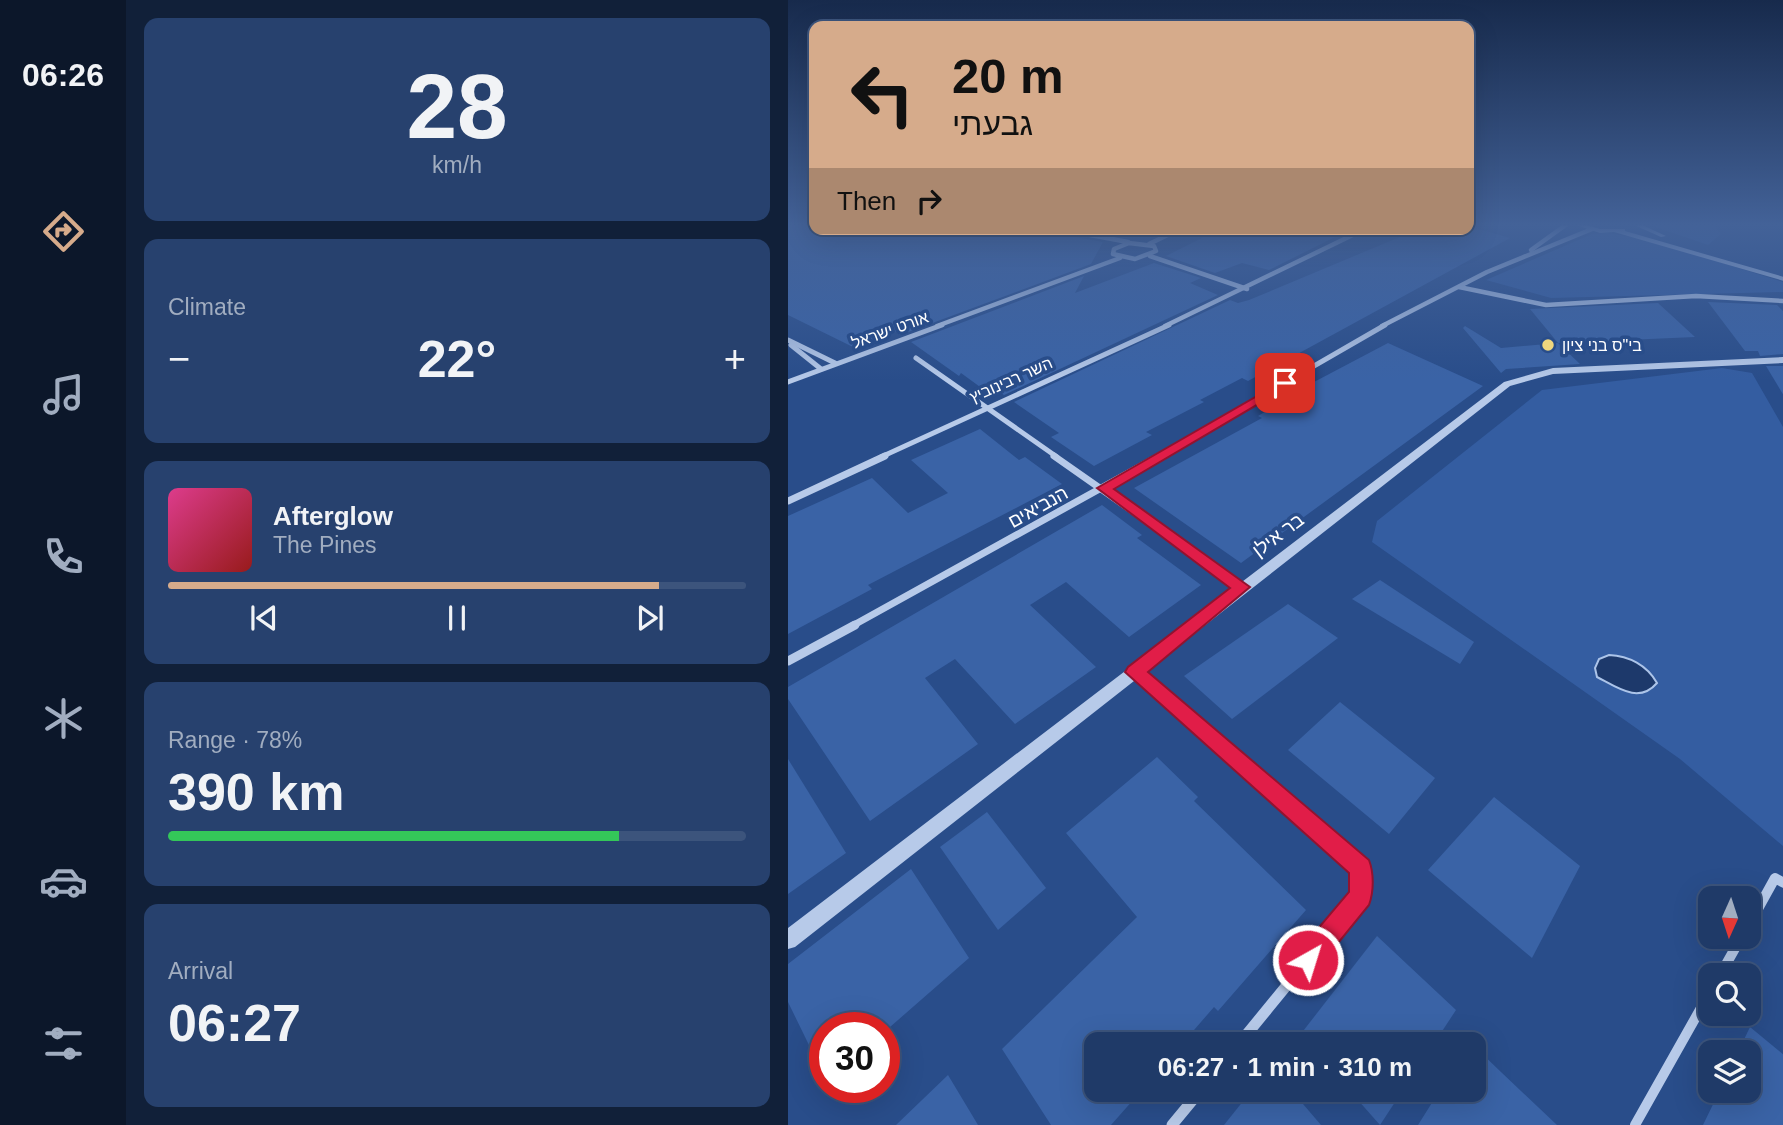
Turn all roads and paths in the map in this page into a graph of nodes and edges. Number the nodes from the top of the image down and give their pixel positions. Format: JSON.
{"nodes":[{"id":1,"x":1070,"y":276,"type":"edge"},
{"id":2,"x":1211,"y":276,"type":"edge"},
{"id":3,"x":1272,"y":276,"type":"edge"},
{"id":4,"x":1480,"y":276,"type":"edge"},
{"id":5,"x":1458,"y":287,"type":"junction"},
{"id":6,"x":1248,"y":289,"type":"junction"},
{"id":7,"x":1784,"y":301,"type":"edge"},
{"id":8,"x":788,"y":341,"type":"edge"},
{"id":9,"x":916,"y":358,"type":"dead end"},
{"id":10,"x":1784,"y":360,"type":"edge"},
{"id":11,"x":835,"y":363,"type":"junction"},
{"id":12,"x":821,"y":369,"type":"junction"},
{"id":13,"x":788,"y":382,"type":"edge"},
{"id":14,"x":987,"y":406,"type":"junction"},
{"id":15,"x":1104,"y":488,"type":"junction"},
{"id":16,"x":788,"y":501,"type":"edge"},
{"id":17,"x":1241,"y":587,"type":"junction"},
{"id":18,"x":788,"y":661,"type":"edge"},
{"id":19,"x":1135,"y":672,"type":"junction"},
{"id":20,"x":1784,"y":883,"type":"edge"},
{"id":21,"x":1761,"y":903,"type":"edge"},
{"id":22,"x":788,"y":940,"type":"edge"},
{"id":23,"x":1698,"y":1013,"type":"edge"},
{"id":24,"x":1249,"y":1032,"type":"edge"},
{"id":25,"x":1191,"y":1102,"type":"edge"},
{"id":26,"x":1172,"y":1125,"type":"edge"},
{"id":27,"x":1635,"y":1125,"type":"edge"}],
"edges":[{"from":1,"to":11,"type":"street","name":"אורט ישראל"},
{"from":2,"to":6,"type":"street"},
{"from":3,"to":6,"type":"street","name":"השר רבינוביץ"},
{"from":4,"to":5,"type":"street","name":"הנביאים"},
{"from":5,"to":7,"type":"street"},
{"from":5,"to":15,"type":"street","name":"הנביאים"},
{"from":6,"to":14,"type":"street","name":"השר רבינוביץ"},
{"from":8,"to":11,"type":"street"},
{"from":8,"to":12,"type":"street"},
{"from":9,"to":14,"type":"street"},
{"from":10,"to":17,"type":"street","name":"בר אילן"},
{"from":11,"to":12,"type":"street","name":"אורט ישראל"},
{"from":12,"to":13,"type":"street","name":"אורט ישראל"},
{"from":14,"to":15,"type":"street"},
{"from":14,"to":16,"type":"street","name":"השר רבינוביץ"},
{"from":15,"to":17,"type":"street"},
{"from":15,"to":18,"type":"street","name":"הנביאים"},
{"from":17,"to":19,"type":"street","name":"בר אילן"},
{"from":19,"to":22,"type":"street","name":"בר אילן"},
{"from":19,"to":24,"type":"street"},
{"from":20,"to":21,"type":"street"},
{"from":23,"to":27,"type":"street"},
{"from":25,"to":26,"type":"street"}]}
